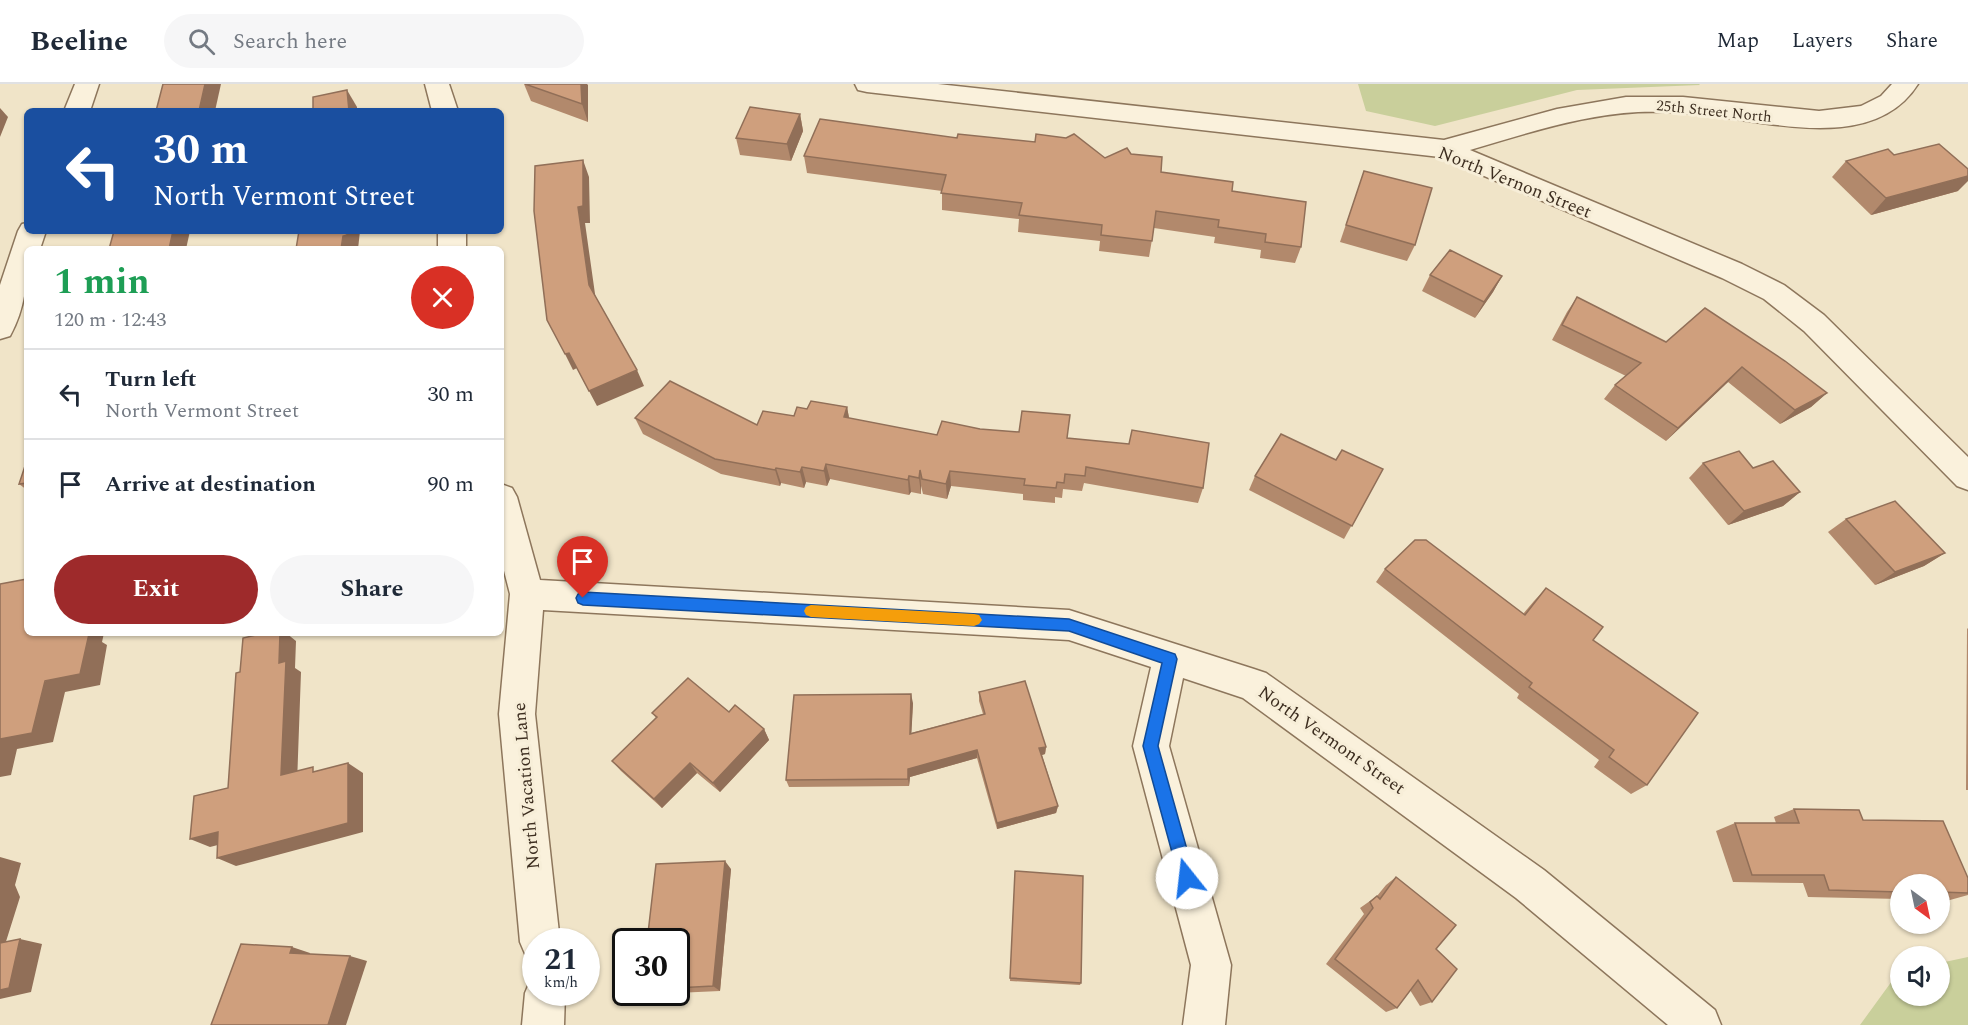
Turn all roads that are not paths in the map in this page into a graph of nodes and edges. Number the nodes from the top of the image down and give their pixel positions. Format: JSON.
{"nodes":[{"id":1,"x":87,"y":84,"type":"edge"},
{"id":2,"x":437,"y":84,"type":"edge"},
{"id":3,"x":867,"y":84,"type":"edge"},
{"id":4,"x":1906,"y":84,"type":"edge"},
{"id":5,"x":77,"y":108,"type":"edge"},
{"id":6,"x":444,"y":108,"type":"edge"},
{"id":7,"x":1444,"y":149,"type":"junction"},
{"id":8,"x":24,"y":255,"type":"edge"},
{"id":9,"x":0,"y":328,"type":"edge"},
{"id":10,"x":1968,"y":477,"type":"edge"},
{"id":11,"x":504,"y":508,"type":"edge"},
{"id":12,"x":527,"y":594,"type":"junction"},
{"id":13,"x":1170,"y":659,"type":"junction"},
{"id":14,"x":539,"y":928,"type":"edge"},
{"id":15,"x":544,"y":1006,"type":"edge"},
{"id":16,"x":543,"y":1025,"type":"edge"},
{"id":17,"x":1204,"y":1025,"type":"edge"},
{"id":18,"x":1700,"y":1025,"type":"edge"}],
"edges":[{"from":1,"to":5,"type":"street"},
{"from":2,"to":6,"type":"street"},
{"from":3,"to":7,"type":"street","name":"North Vernon Street"},
{"from":4,"to":7,"type":"street","name":"25th Street North"},
{"from":7,"to":10,"type":"street","name":"North Vernon Street"},
{"from":8,"to":9,"type":"street"},
{"from":11,"to":12,"type":"street"},
{"from":12,"to":13,"type":"street","name":"North Vermont Street"},
{"from":12,"to":14,"type":"street","name":"North Vacation Lane"},
{"from":13,"to":17,"type":"street"},
{"from":13,"to":18,"type":"street","name":"North Vermont Street"},
{"from":15,"to":16,"type":"street"}]}
